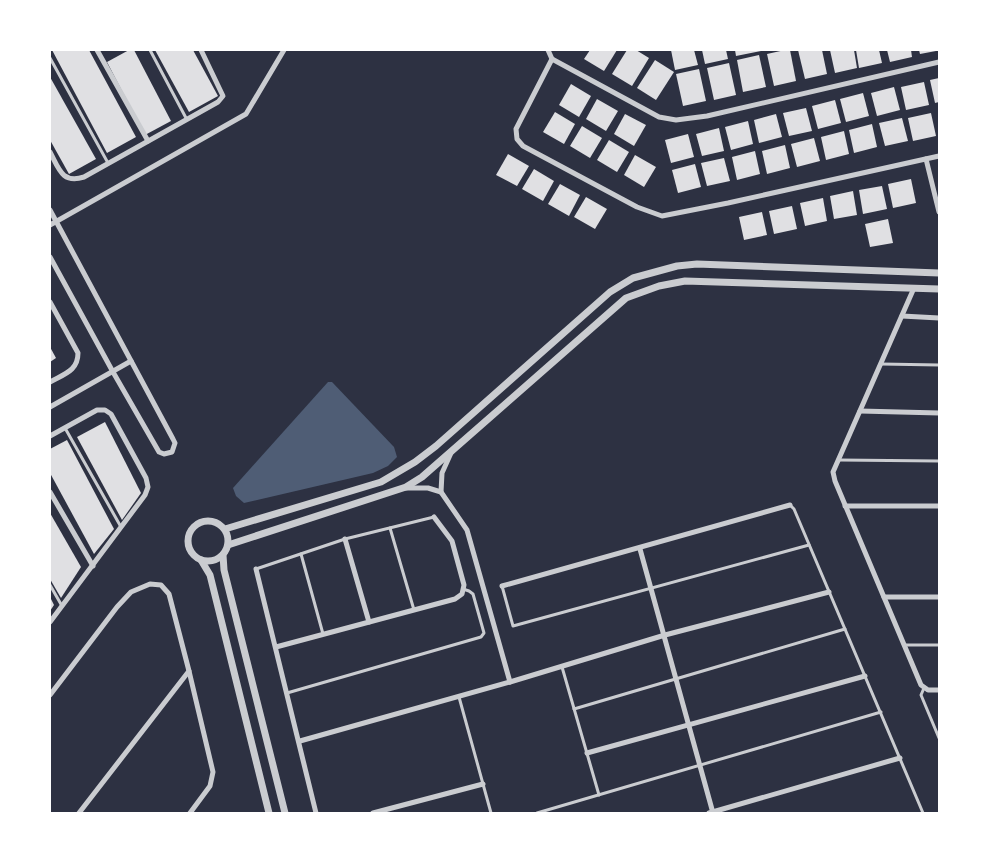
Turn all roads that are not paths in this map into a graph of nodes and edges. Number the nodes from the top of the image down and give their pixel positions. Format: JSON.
{"nodes":[{"id":1,"x":105,"y":50,"type":"edge"},
{"id":2,"x":150,"y":50,"type":"edge"},
{"id":3,"x":201,"y":50,"type":"edge"},
{"id":4,"x":284,"y":50,"type":"edge"},
{"id":5,"x":548,"y":50,"type":"edge"},
{"id":6,"x":98,"y":52,"type":"edge"},
{"id":7,"x":50,"y":58,"type":"edge"},
{"id":8,"x":552,"y":59,"type":"junction"},
{"id":9,"x":939,"y":62,"type":"edge"},
{"id":10,"x":186,"y":118,"type":"junction"},
{"id":11,"x":148,"y":141,"type":"junction"},
{"id":12,"x":50,"y":152,"type":"edge"},
{"id":13,"x":939,"y":156,"type":"edge"},
{"id":14,"x":926,"y":159,"type":"junction"},
{"id":15,"x":109,"y":164,"type":"junction"},
{"id":16,"x":50,"y":210,"type":"edge"},
{"id":17,"x":939,"y":212,"type":"edge"},
{"id":18,"x":56,"y":222,"type":"junction"},
{"id":19,"x":50,"y":225,"type":"edge"},
{"id":20,"x":50,"y":257,"type":"edge"},
{"id":21,"x":939,"y":273,"type":"edge"},
{"id":22,"x":914,"y":288,"type":"junction"},
{"id":23,"x":939,"y":289,"type":"edge"},
{"id":24,"x":50,"y":302,"type":"edge"},
{"id":25,"x":902,"y":316,"type":"junction"},
{"id":26,"x":939,"y":318,"type":"edge"},
{"id":27,"x":131,"y":361,"type":"junction"},
{"id":28,"x":881,"y":364,"type":"junction"},
{"id":29,"x":939,"y":365,"type":"edge"},
{"id":30,"x":113,"y":372,"type":"junction"},
{"id":31,"x":50,"y":382,"type":"edge"},
{"id":32,"x":50,"y":407,"type":"edge"},
{"id":33,"x":860,"y":412,"type":"junction"},
{"id":34,"x":939,"y":413,"type":"edge"},
{"id":35,"x":65,"y":428,"type":"junction"},
{"id":36,"x":50,"y":436,"type":"edge"},
{"id":37,"x":451,"y":453,"type":"junction"},
{"id":38,"x":839,"y":460,"type":"junction"},
{"id":39,"x":939,"y":461,"type":"edge"},
{"id":40,"x":402,"y":488,"type":"junction"},
{"id":41,"x":50,"y":492,"type":"edge"},
{"id":42,"x":441,"y":492,"type":"junction"},
{"id":43,"x":790,"y":505,"type":"joint"},
{"id":44,"x":845,"y":506,"type":"junction"},
{"id":45,"x":939,"y":506,"type":"edge"},
{"id":46,"x":434,"y":517,"type":"joint"},
{"id":47,"x":390,"y":528,"type":"junction"},
{"id":48,"x":122,"y":529,"type":"junction"},
{"id":49,"x":225,"y":529,"type":"junction"},
{"id":50,"x":345,"y":539,"type":"junction"},
{"id":51,"x":228,"y":545,"type":"junction"},
{"id":52,"x":809,"y":545,"type":"junction"},
{"id":53,"x":640,"y":549,"type":"junction"},
{"id":54,"x":223,"y":554,"type":"junction"},
{"id":55,"x":301,"y":554,"type":"junction"},
{"id":56,"x":201,"y":560,"type":"junction"},
{"id":57,"x":93,"y":566,"type":"junction"},
{"id":58,"x":256,"y":569,"type":"joint"},
{"id":59,"x":50,"y":585,"type":"edge"},
{"id":60,"x":502,"y":586,"type":"joint"},
{"id":61,"x":651,"y":588,"type":"junction"},
{"id":62,"x":463,"y":589,"type":"junction"},
{"id":63,"x":829,"y":592,"type":"junction"},
{"id":64,"x":884,"y":597,"type":"junction"},
{"id":65,"x":939,"y":597,"type":"edge"},
{"id":66,"x":62,"y":606,"type":"junction"},
{"id":67,"x":414,"y":610,"type":"junction"},
{"id":68,"x":50,"y":622,"type":"edge"},
{"id":69,"x":369,"y":622,"type":"junction"},
{"id":70,"x":845,"y":629,"type":"junction"},
{"id":71,"x":323,"y":634,"type":"junction"},
{"id":72,"x":665,"y":636,"type":"junction"},
{"id":73,"x":904,"y":645,"type":"junction"},
{"id":74,"x":939,"y":645,"type":"edge"},
{"id":75,"x":276,"y":648,"type":"junction"},
{"id":76,"x":562,"y":666,"type":"junction"},
{"id":77,"x":189,"y":671,"type":"junction"},
{"id":78,"x":865,"y":676,"type":"junction"},
{"id":79,"x":676,"y":679,"type":"junction"},
{"id":80,"x":510,"y":682,"type":"junction"},
{"id":81,"x":924,"y":688,"type":"junction"},
{"id":82,"x":939,"y":690,"type":"edge"},
{"id":83,"x":287,"y":693,"type":"junction"},
{"id":84,"x":50,"y":695,"type":"edge"},
{"id":85,"x":459,"y":696,"type":"junction"},
{"id":86,"x":574,"y":709,"type":"junction"},
{"id":87,"x":880,"y":712,"type":"junction"},
{"id":88,"x":689,"y":726,"type":"junction"},
{"id":89,"x":939,"y":738,"type":"edge"},
{"id":90,"x":300,"y":741,"type":"junction"},
{"id":91,"x":587,"y":754,"type":"junction"},
{"id":92,"x":900,"y":758,"type":"junction"},
{"id":93,"x":700,"y":766,"type":"junction"},
{"id":94,"x":483,"y":784,"type":"junction"},
{"id":95,"x":599,"y":795,"type":"junction"},
{"id":96,"x":556,"y":808,"type":"junction"},
{"id":97,"x":80,"y":813,"type":"edge"},
{"id":98,"x":190,"y":813,"type":"edge"},
{"id":99,"x":269,"y":813,"type":"edge"},
{"id":100,"x":285,"y":813,"type":"edge"},
{"id":101,"x":316,"y":813,"type":"edge"},
{"id":102,"x":373,"y":813,"type":"edge"},
{"id":103,"x":491,"y":813,"type":"edge"},
{"id":104,"x":537,"y":813,"type":"edge"},
{"id":105,"x":557,"y":813,"type":"edge"},
{"id":106,"x":712,"y":813,"type":"edge"},
{"id":107,"x":923,"y":813,"type":"edge"}],
"edges":[{"from":1,"to":6,"type":"street"},
{"from":2,"to":10,"type":"lane"},
{"from":3,"to":10,"type":"street"},
{"from":4,"to":18,"type":"street"},
{"from":5,"to":8,"type":"street"},
{"from":6,"to":11,"type":"street"},
{"from":7,"to":15,"type":"lane"},
{"from":8,"to":9,"type":"street"},
{"from":8,"to":14,"type":"street"},
{"from":10,"to":11,"type":"street"},
{"from":11,"to":15,"type":"street"},
{"from":12,"to":15,"type":"street"},
{"from":13,"to":14,"type":"street"},
{"from":14,"to":17,"type":"street"},
{"from":16,"to":18,"type":"street"},
{"from":18,"to":19,"type":"street"},
{"from":18,"to":27,"type":"street"},
{"from":20,"to":30,"type":"street"},
{"from":21,"to":49,"type":"street"},
{"from":22,"to":23,"type":"street"},
{"from":22,"to":25,"type":"street"},
{"from":22,"to":37,"type":"street"},
{"from":24,"to":31,"type":"street"},
{"from":25,"to":26,"type":"street"},
{"from":25,"to":28,"type":"street"},
{"from":27,"to":30,"type":"street"},
{"from":27,"to":30,"type":"street"},
{"from":28,"to":29,"type":"lane"},
{"from":28,"to":33,"type":"street"},
{"from":30,"to":32,"type":"street"},
{"from":33,"to":34,"type":"street"},
{"from":33,"to":38,"type":"street"},
{"from":35,"to":36,"type":"street"},
{"from":35,"to":48,"type":"lane"},
{"from":35,"to":48,"type":"street"},
{"from":37,"to":40,"type":"street"},
{"from":37,"to":42,"type":"street"},
{"from":38,"to":39,"type":"lane"},
{"from":38,"to":44,"type":"street"},
{"from":40,"to":42,"type":"street"},
{"from":40,"to":51,"type":"street"},
{"from":41,"to":57,"type":"street"},
{"from":42,"to":80,"type":"street"},
{"from":43,"to":52,"type":"lane"},
{"from":43,"to":53,"type":"street"},
{"from":44,"to":45,"type":"street"},
{"from":44,"to":64,"type":"street"},
{"from":46,"to":47,"type":"lane"},
{"from":46,"to":62,"type":"street"},
{"from":47,"to":50,"type":"lane"},
{"from":47,"to":67,"type":"lane"},
{"from":48,"to":57,"type":"street"},
{"from":49,"to":51,"type":"street"},
{"from":49,"to":56,"type":"street"},
{"from":50,"to":55,"type":"lane"},
{"from":50,"to":69,"type":"street"},
{"from":51,"to":54,"type":"street"},
{"from":52,"to":61,"type":"lane"},
{"from":52,"to":63,"type":"lane"},
{"from":53,"to":60,"type":"street"},
{"from":53,"to":61,"type":"street"},
{"from":54,"to":56,"type":"street"},
{"from":54,"to":100,"type":"street"},
{"from":55,"to":58,"type":"lane"},
{"from":55,"to":71,"type":"lane"},
{"from":56,"to":99,"type":"street"},
{"from":57,"to":66,"type":"street"},
{"from":58,"to":75,"type":"street"},
{"from":59,"to":66,"type":"lane"},
{"from":60,"to":61,"type":"lane"},
{"from":61,"to":72,"type":"street"},
{"from":62,"to":67,"type":"street"},
{"from":62,"to":83,"type":"lane"},
{"from":63,"to":70,"type":"lane"},
{"from":63,"to":72,"type":"street"},
{"from":64,"to":65,"type":"street"},
{"from":64,"to":73,"type":"street"},
{"from":66,"to":68,"type":"street"},
{"from":67,"to":69,"type":"street"},
{"from":69,"to":71,"type":"street"},
{"from":70,"to":78,"type":"lane"},
{"from":70,"to":79,"type":"lane"},
{"from":71,"to":75,"type":"street"},
{"from":72,"to":76,"type":"street"},
{"from":72,"to":79,"type":"street"},
{"from":73,"to":74,"type":"lane"},
{"from":73,"to":81,"type":"street"},
{"from":75,"to":83,"type":"street"},
{"from":76,"to":80,"type":"street"},
{"from":76,"to":86,"type":"lane"},
{"from":77,"to":84,"type":"street"},
{"from":77,"to":97,"type":"street"},
{"from":77,"to":98,"type":"street"},
{"from":78,"to":87,"type":"lane"},
{"from":78,"to":88,"type":"street"},
{"from":79,"to":86,"type":"lane"},
{"from":79,"to":88,"type":"street"},
{"from":80,"to":85,"type":"street"},
{"from":81,"to":82,"type":"street"},
{"from":81,"to":89,"type":"lane"},
{"from":83,"to":90,"type":"street"},
{"from":85,"to":90,"type":"street"},
{"from":85,"to":94,"type":"lane"},
{"from":86,"to":91,"type":"lane"},
{"from":87,"to":92,"type":"lane"},
{"from":87,"to":93,"type":"lane"},
{"from":88,"to":91,"type":"street"},
{"from":88,"to":93,"type":"street"},
{"from":90,"to":101,"type":"street"},
{"from":91,"to":95,"type":"lane"},
{"from":92,"to":106,"type":"street"},
{"from":92,"to":107,"type":"lane"},
{"from":93,"to":95,"type":"lane"},
{"from":93,"to":106,"type":"street"},
{"from":94,"to":102,"type":"street"},
{"from":94,"to":103,"type":"lane"},
{"from":95,"to":96,"type":"lane"},
{"from":96,"to":104,"type":"lane"},
{"from":96,"to":105,"type":"lane"}]}
